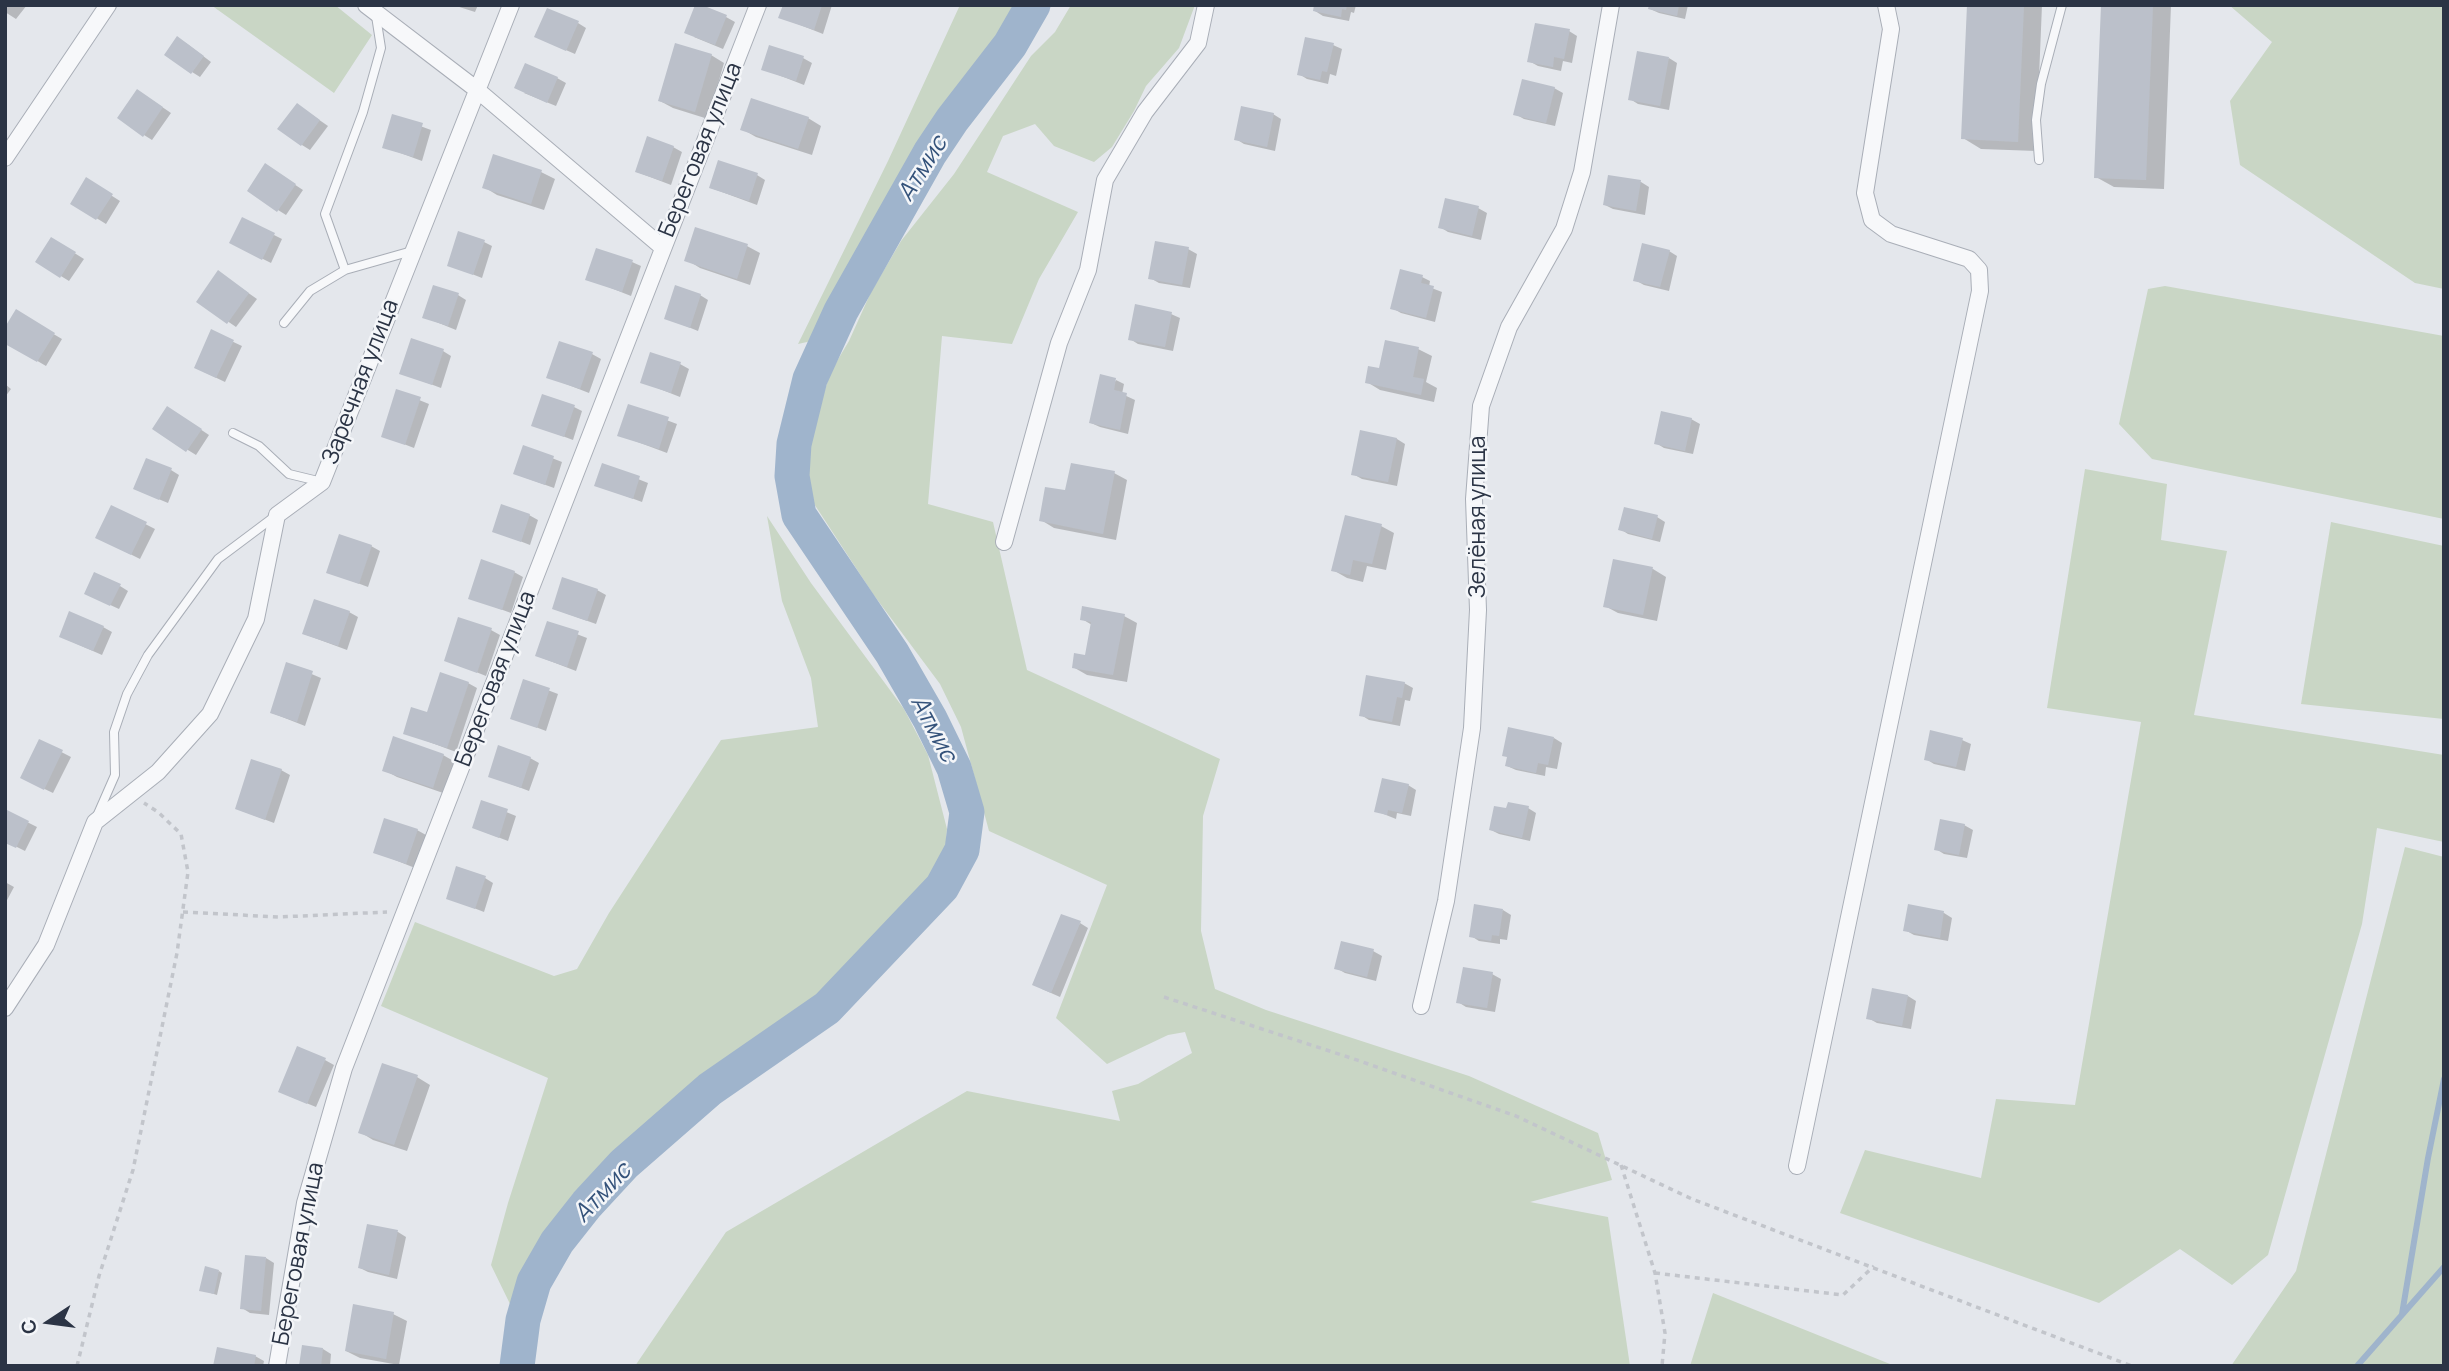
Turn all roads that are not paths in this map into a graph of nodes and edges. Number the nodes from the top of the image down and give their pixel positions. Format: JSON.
{"nodes":[{"id":1,"x":108,"y":5,"type":"edge"},
{"id":2,"x":511,"y":5,"type":"edge"},
{"id":3,"x":758,"y":5,"type":"edge"},
{"id":4,"x":1206,"y":5,"type":"edge"},
{"id":5,"x":1611,"y":5,"type":"edge"},
{"id":6,"x":1886,"y":5,"type":"edge"},
{"id":7,"x":2062,"y":5,"type":"edge"},
{"id":8,"x":371,"y":9,"type":"edge"},
{"id":9,"x":476,"y":89,"type":"junction"},
{"id":10,"x":8,"y":149,"type":"edge"},
{"id":11,"x":2039,"y":160,"type":"dead end"},
{"id":12,"x":662,"y":247,"type":"junction"},
{"id":13,"x":412,"y":251,"type":"junction"},
{"id":14,"x":345,"y":270,"type":"junction"},
{"id":15,"x":284,"y":323,"type":"dead end"},
{"id":16,"x":233,"y":433,"type":"dead end"},
{"id":17,"x":321,"y":482,"type":"junction"},
{"id":18,"x":276,"y":515,"type":"junction"},
{"id":19,"x":1004,"y":542,"type":"dead end"},
{"id":20,"x":94,"y":822,"type":"junction"},
{"id":21,"x":1421,"y":1006,"type":"dead end"},
{"id":22,"x":5,"y":1008,"type":"edge"},
{"id":23,"x":1797,"y":1166,"type":"dead end"},
{"id":24,"x":277,"y":1366,"type":"edge"}],
"edges":[{"from":1,"to":10,"type":"street"},
{"from":2,"to":9,"type":"street","name":"Заречная улица"},
{"from":3,"to":12,"type":"street","name":"Береговая улица"},
{"from":4,"to":19,"type":"street"},
{"from":5,"to":21,"type":"street","name":"Зелёная улица"},
{"from":6,"to":23,"type":"street"},
{"from":7,"to":11,"type":"lane"},
{"from":8,"to":9,"type":"street"},
{"from":8,"to":14,"type":"lane"},
{"from":9,"to":12,"type":"street"},
{"from":9,"to":13,"type":"street","name":"Заречная улица"},
{"from":12,"to":24,"type":"street","name":"Береговая улица"},
{"from":13,"to":14,"type":"lane"},
{"from":13,"to":17,"type":"street","name":"Заречная улица"},
{"from":14,"to":15,"type":"lane"},
{"from":16,"to":17,"type":"lane"},
{"from":17,"to":18,"type":"street","name":"Заречная улица"},
{"from":18,"to":20,"type":"lane"},
{"from":18,"to":20,"type":"street"},
{"from":20,"to":22,"type":"street"}]}
